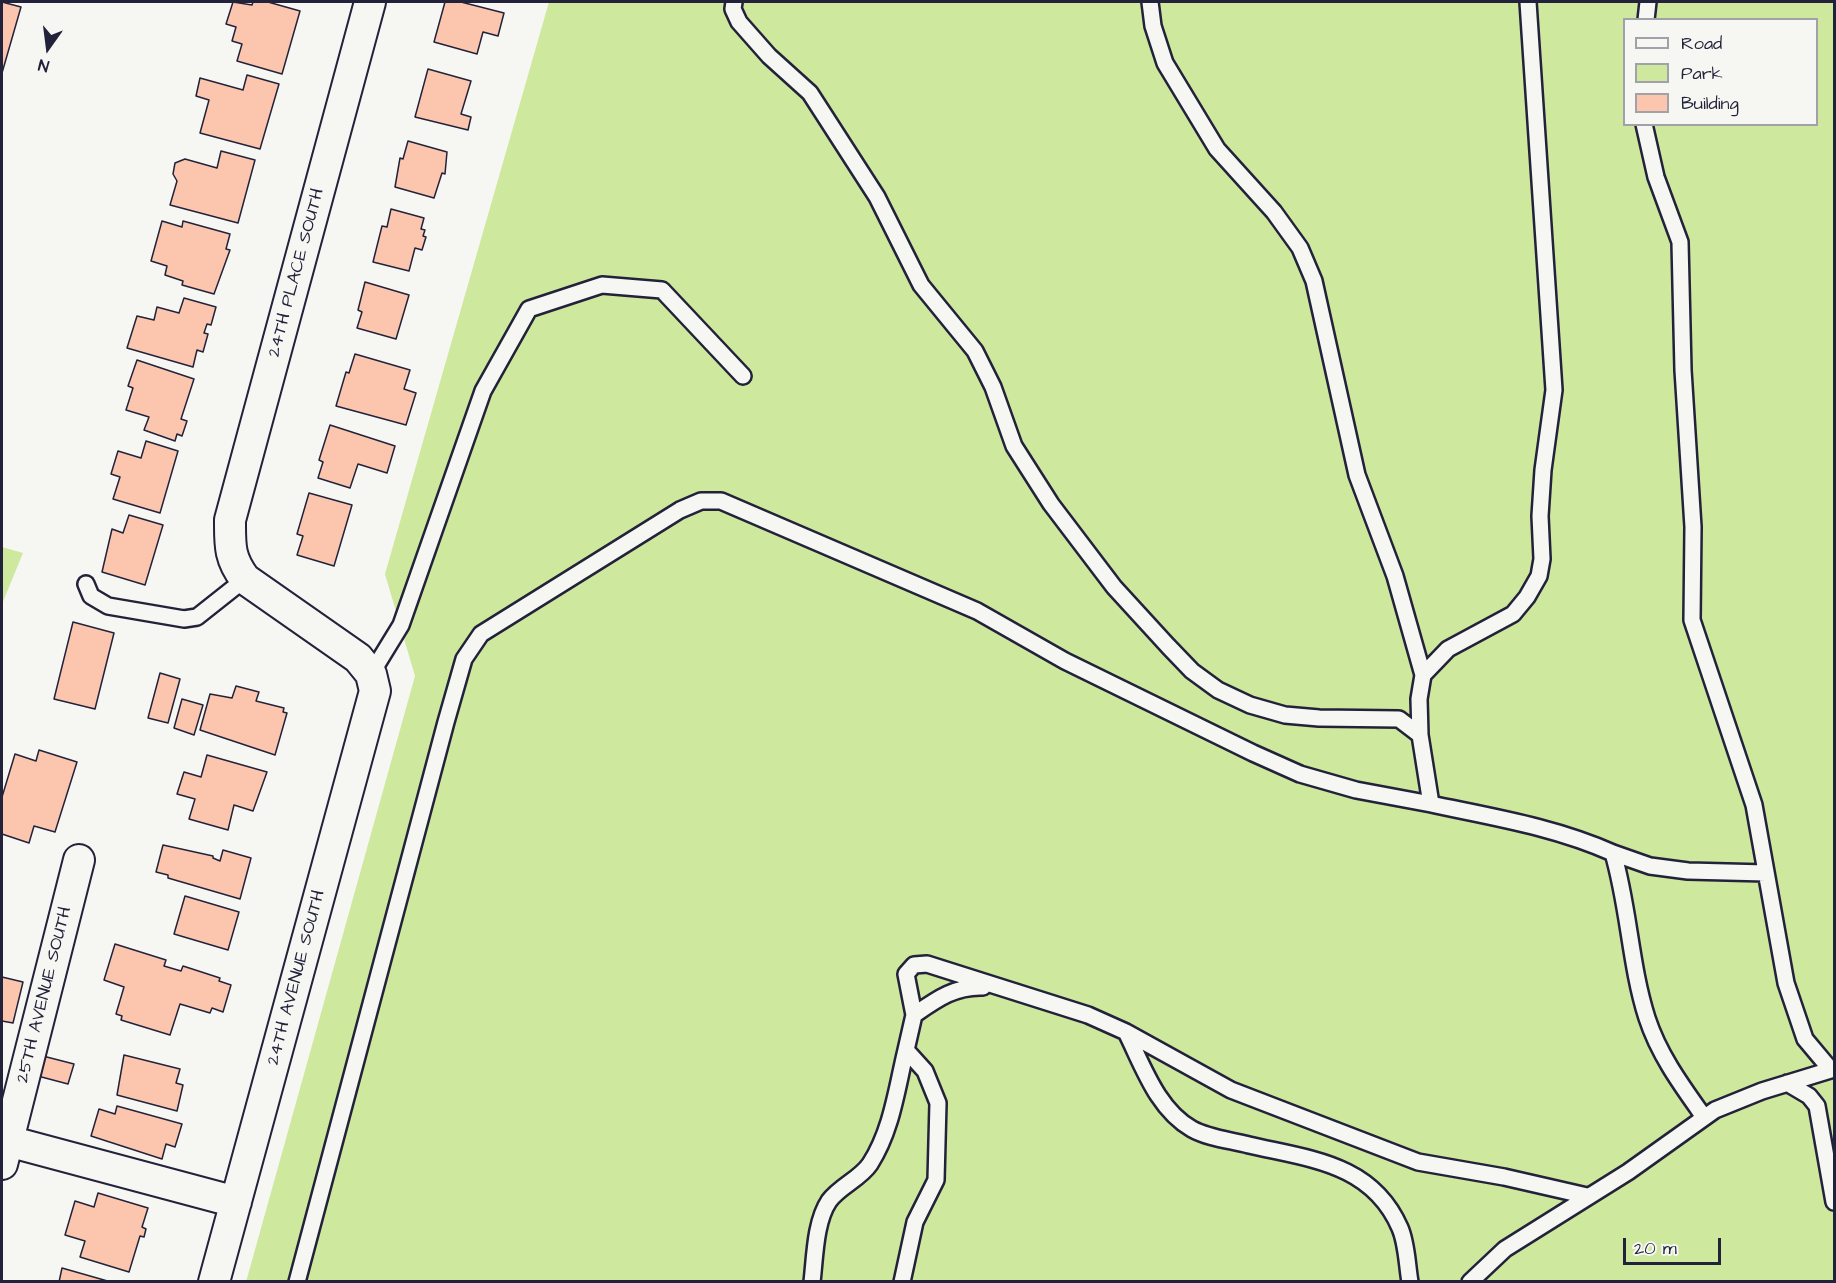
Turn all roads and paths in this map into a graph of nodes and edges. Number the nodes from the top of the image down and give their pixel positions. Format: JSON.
{"nodes":[{"id":1,"x":370,"y":2,"type":"edge"},
{"id":2,"x":734,"y":2,"type":"edge"},
{"id":3,"x":1150,"y":2,"type":"edge"},
{"id":4,"x":1528,"y":2,"type":"edge"},
{"id":5,"x":1648,"y":2,"type":"edge"},
{"id":6,"x":1646,"y":18,"type":"edge"},
{"id":7,"x":1644,"y":126,"type":"edge"},
{"id":8,"x":743,"y":376,"type":"dead end"},
{"id":9,"x":245,"y":579,"type":"junction"},
{"id":10,"x":86,"y":584,"type":"dead end"},
{"id":11,"x":371,"y":674,"type":"junction"},
{"id":12,"x":1423,"y":675,"type":"junction"},
{"id":13,"x":1420,"y":735,"type":"junction"},
{"id":14,"x":1431,"y":804,"type":"junction"},
{"id":15,"x":1613,"y":853,"type":"junction"},
{"id":16,"x":79,"y":860,"type":"dead end"},
{"id":17,"x":1766,"y":873,"type":"junction"},
{"id":18,"x":998,"y":988,"type":"junction"},
{"id":19,"x":911,"y":993,"type":"junction"},
{"id":20,"x":941,"y":996,"type":"junction"},
{"id":21,"x":914,"y":1015,"type":"junction"},
{"id":22,"x":1126,"y":1032,"type":"junction"},
{"id":23,"x":906,"y":1050,"type":"junction"},
{"id":24,"x":1833,"y":1069,"type":"edge"},
{"id":25,"x":1787,"y":1083,"type":"junction"},
{"id":26,"x":1704,"y":1117,"type":"junction"},
{"id":27,"x":4,"y":1153,"type":"edge"},
{"id":28,"x":1587,"y":1196,"type":"junction"},
{"id":29,"x":236,"y":1202,"type":"junction"},
{"id":30,"x":1834,"y":1202,"type":"edge"},
{"id":31,"x":214,"y":1281,"type":"edge"},
{"id":32,"x":297,"y":1281,"type":"edge"},
{"id":33,"x":812,"y":1281,"type":"edge"},
{"id":34,"x":902,"y":1281,"type":"edge"},
{"id":35,"x":1410,"y":1281,"type":"edge"},
{"id":36,"x":1470,"y":1281,"type":"edge"}],
"edges":[{"from":1,"to":9,"type":"street","name":"24TH PLACE SOUTH"},
{"from":2,"to":13,"type":"lane"},
{"from":3,"to":12,"type":"lane"},
{"from":4,"to":12,"type":"lane"},
{"from":5,"to":6,"type":"lane"},
{"from":7,"to":17,"type":"lane"},
{"from":8,"to":11,"type":"lane"},
{"from":9,"to":10,"type":"lane"},
{"from":9,"to":11,"type":"street"},
{"from":11,"to":29,"type":"street","name":"24TH AVENUE SOUTH"},
{"from":12,"to":13,"type":"lane"},
{"from":13,"to":14,"type":"lane"},
{"from":14,"to":15,"type":"lane"},
{"from":14,"to":32,"type":"lane"},
{"from":15,"to":17,"type":"lane"},
{"from":15,"to":26,"type":"lane"},
{"from":16,"to":27,"type":"street","name":"25TH AVENUE SOUTH"},
{"from":17,"to":24,"type":"lane"},
{"from":18,"to":19,"type":"lane"},
{"from":18,"to":20,"type":"lane"},
{"from":18,"to":22,"type":"lane"},
{"from":19,"to":20,"type":"lane"},
{"from":19,"to":21,"type":"lane"},
{"from":20,"to":21,"type":"lane"},
{"from":21,"to":23,"type":"lane"},
{"from":22,"to":28,"type":"lane"},
{"from":22,"to":35,"type":"lane"},
{"from":23,"to":33,"type":"lane"},
{"from":23,"to":34,"type":"lane"},
{"from":24,"to":25,"type":"lane"},
{"from":25,"to":26,"type":"lane"},
{"from":25,"to":30,"type":"lane"},
{"from":26,"to":28,"type":"lane"},
{"from":27,"to":29,"type":"street"},
{"from":28,"to":36,"type":"lane"},
{"from":29,"to":31,"type":"street","name":"24TH AVENUE SOUTH"}]}
